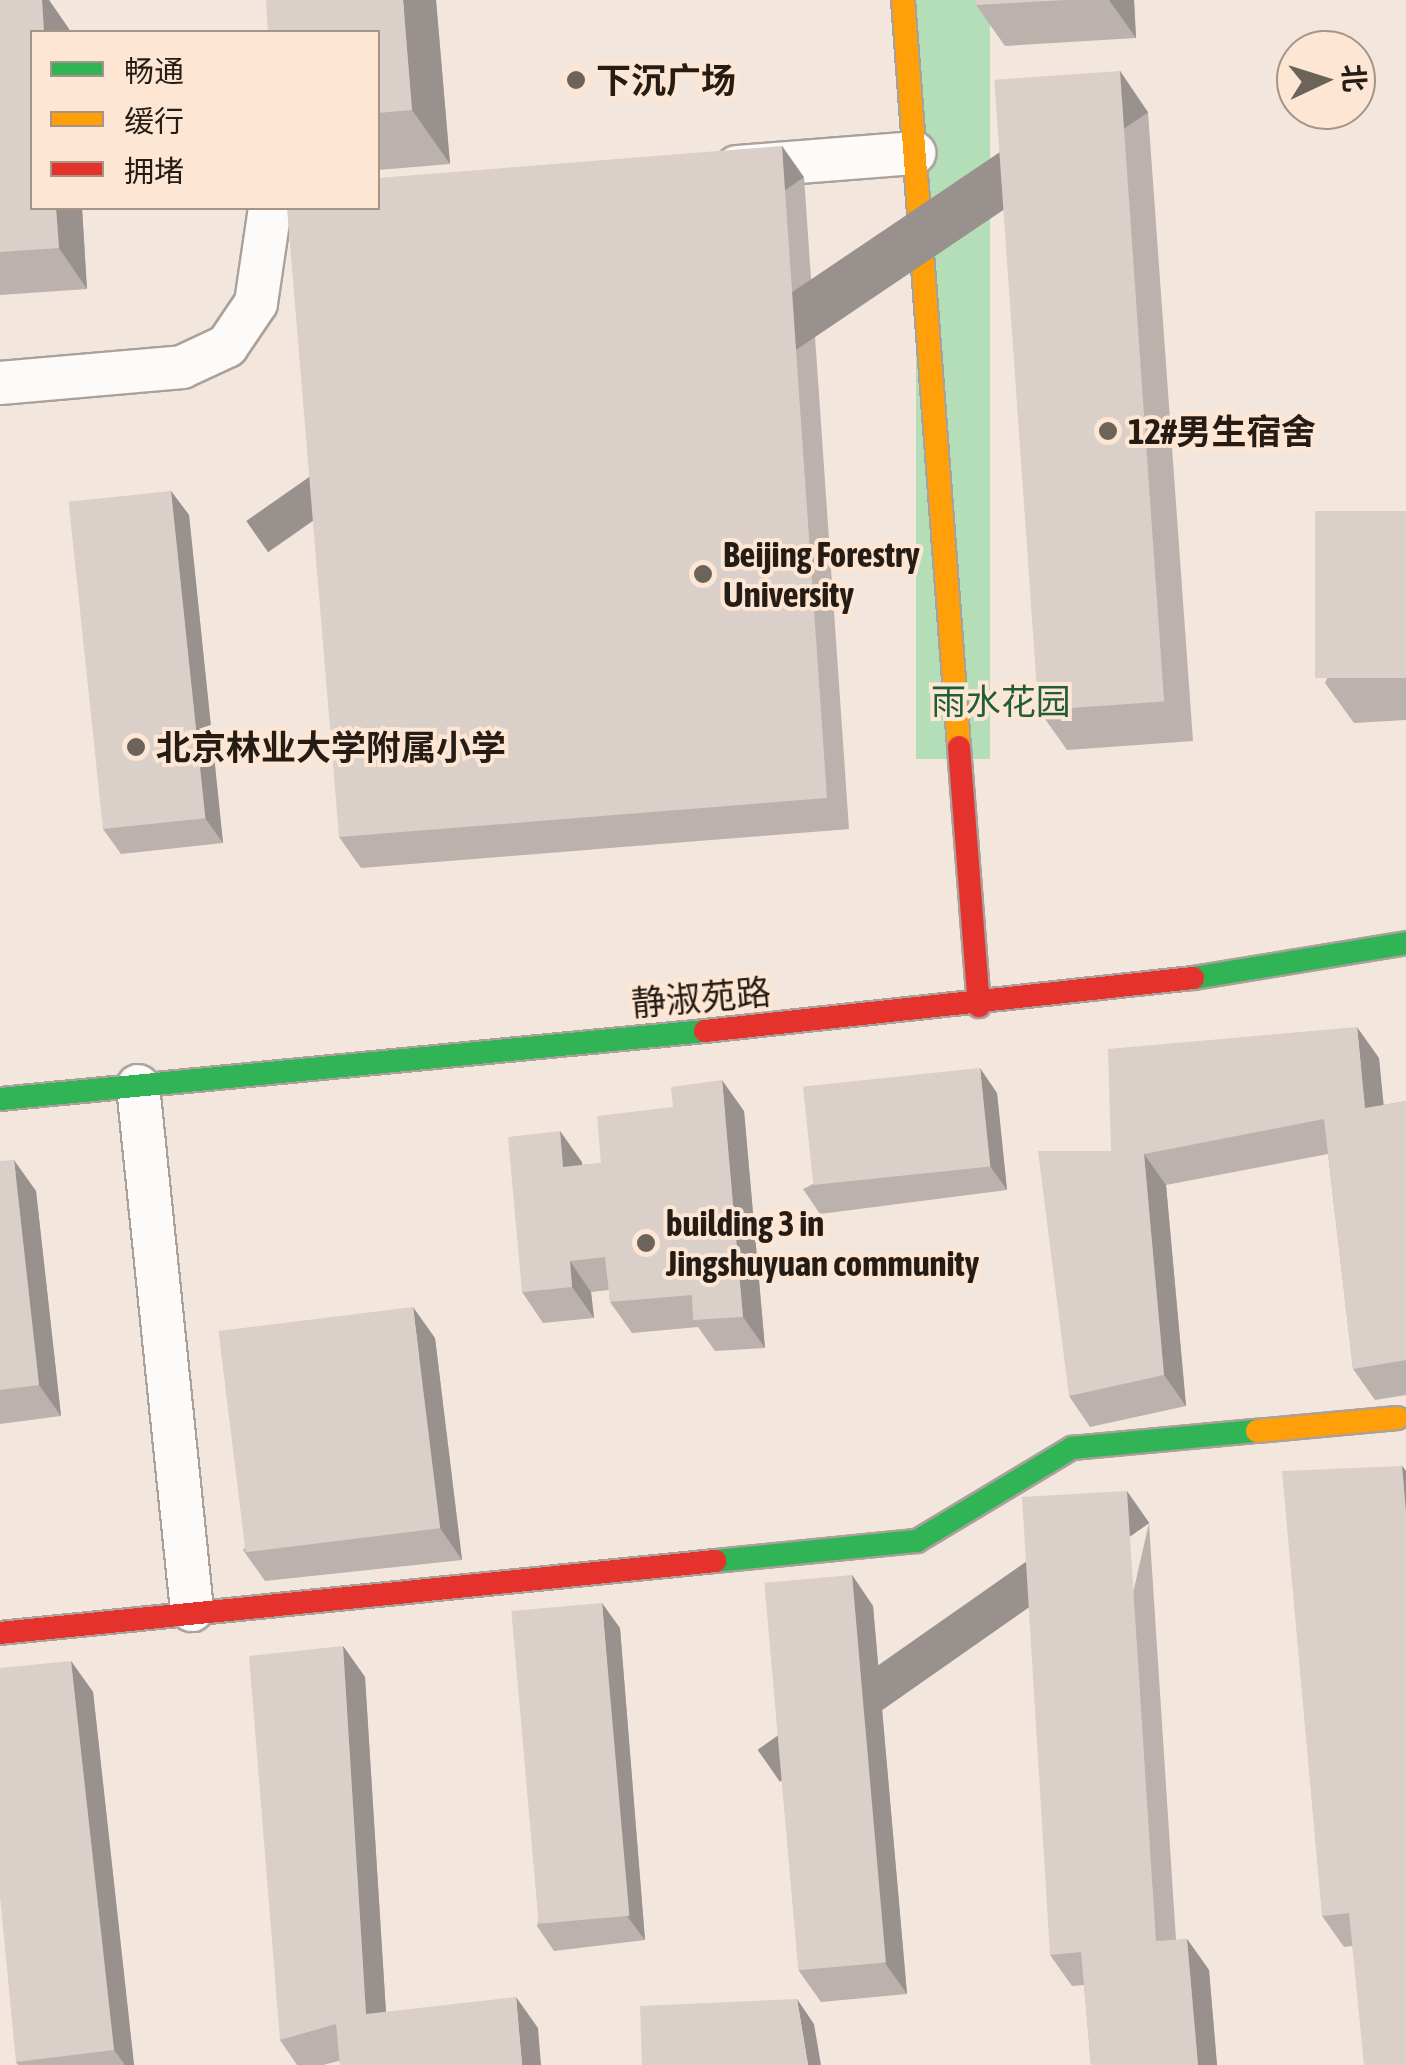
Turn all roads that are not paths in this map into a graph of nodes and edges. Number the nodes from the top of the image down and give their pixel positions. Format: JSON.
{"nodes":[{"id":1,"x":904,"y":0,"type":"edge"},
{"id":2,"x":914,"y":153,"type":"junction"},
{"id":3,"x":695,"y":170,"type":"edge"},
{"id":4,"x":270,"y":210,"type":"edge"},
{"id":5,"x":0,"y":383,"type":"edge"},
{"id":6,"x":1406,"y":943,"type":"edge"},
{"id":7,"x":979,"y":1006,"type":"junction"},
{"id":8,"x":138,"y":1086,"type":"junction"},
{"id":9,"x":0,"y":1099,"type":"edge"},
{"id":10,"x":1397,"y":1418,"type":"dead end"},
{"id":11,"x":192,"y":1610,"type":"junction"},
{"id":12,"x":0,"y":1633,"type":"edge"}],
"edges":[{"from":1,"to":2,"type":"street"},
{"from":2,"to":3,"type":"street"},
{"from":2,"to":7,"type":"street"},
{"from":4,"to":5,"type":"street"},
{"from":6,"to":7,"type":"street","name":"静淑苑路"},
{"from":7,"to":8,"type":"street","name":"静淑苑路"},
{"from":8,"to":9,"type":"street","name":"静淑苑路"},
{"from":8,"to":11,"type":"street"},
{"from":10,"to":11,"type":"street"},
{"from":11,"to":12,"type":"street"}]}
